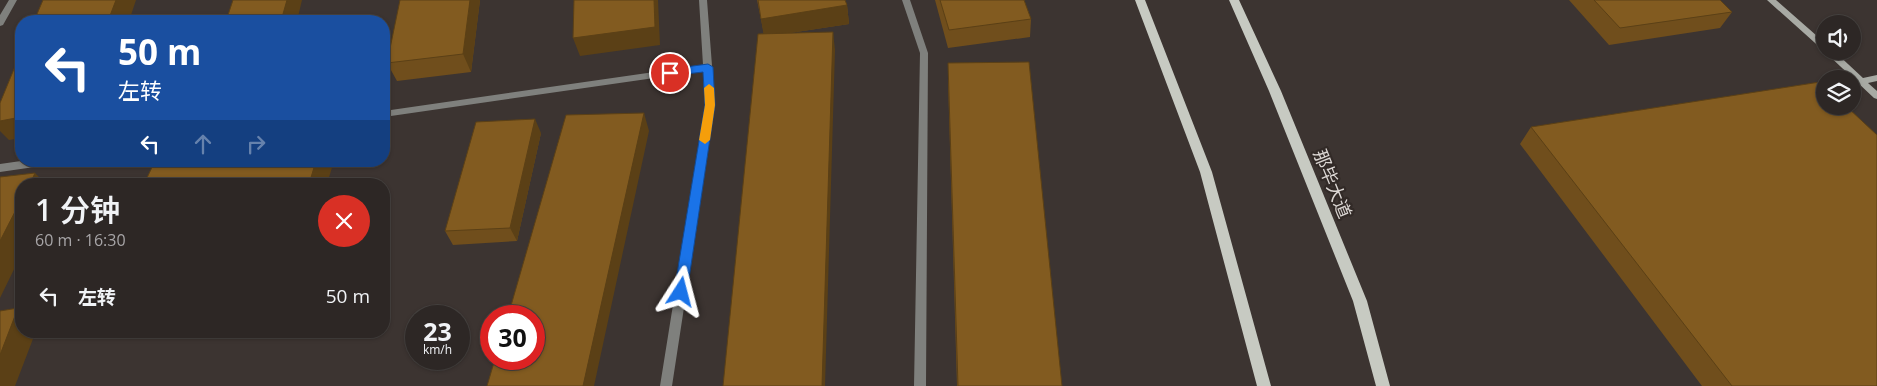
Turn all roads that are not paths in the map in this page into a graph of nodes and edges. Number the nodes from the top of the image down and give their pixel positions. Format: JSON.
{"nodes":[{"id":1,"x":13,"y":0,"type":"edge"},
{"id":2,"x":703,"y":0,"type":"edge"},
{"id":3,"x":906,"y":0,"type":"edge"},
{"id":4,"x":1140,"y":0,"type":"edge"},
{"id":5,"x":1234,"y":0,"type":"edge"},
{"id":6,"x":1772,"y":0,"type":"edge"},
{"id":7,"x":0,"y":23,"type":"edge"},
{"id":8,"x":1816,"y":40,"type":"edge"},
{"id":9,"x":1838,"y":60,"type":"edge"},
{"id":10,"x":708,"y":67,"type":"junction"},
{"id":11,"x":1849,"y":70,"type":"edge"},
{"id":12,"x":1877,"y":78,"type":"edge"},
{"id":13,"x":1861,"y":81,"type":"joint"},
{"id":14,"x":1877,"y":96,"type":"edge"},
{"id":15,"x":390,"y":113,"type":"edge"},
{"id":16,"x":15,"y":166,"type":"edge"},
{"id":17,"x":0,"y":168,"type":"edge"},
{"id":18,"x":666,"y":386,"type":"edge"},
{"id":19,"x":920,"y":386,"type":"edge"},
{"id":20,"x":1264,"y":386,"type":"edge"},
{"id":21,"x":1383,"y":386,"type":"edge"}],
"edges":[{"from":1,"to":7,"type":"street"},
{"from":2,"to":10,"type":"street"},
{"from":3,"to":19,"type":"street"},
{"from":4,"to":20,"type":"main road"},
{"from":5,"to":21,"type":"main road","name":"那毕大道"},
{"from":6,"to":8,"type":"street"},
{"from":9,"to":11,"type":"street"},
{"from":10,"to":15,"type":"street"},
{"from":10,"to":18,"type":"street"},
{"from":12,"to":13,"type":"street"},
{"from":13,"to":14,"type":"street"},
{"from":16,"to":17,"type":"street"}]}
